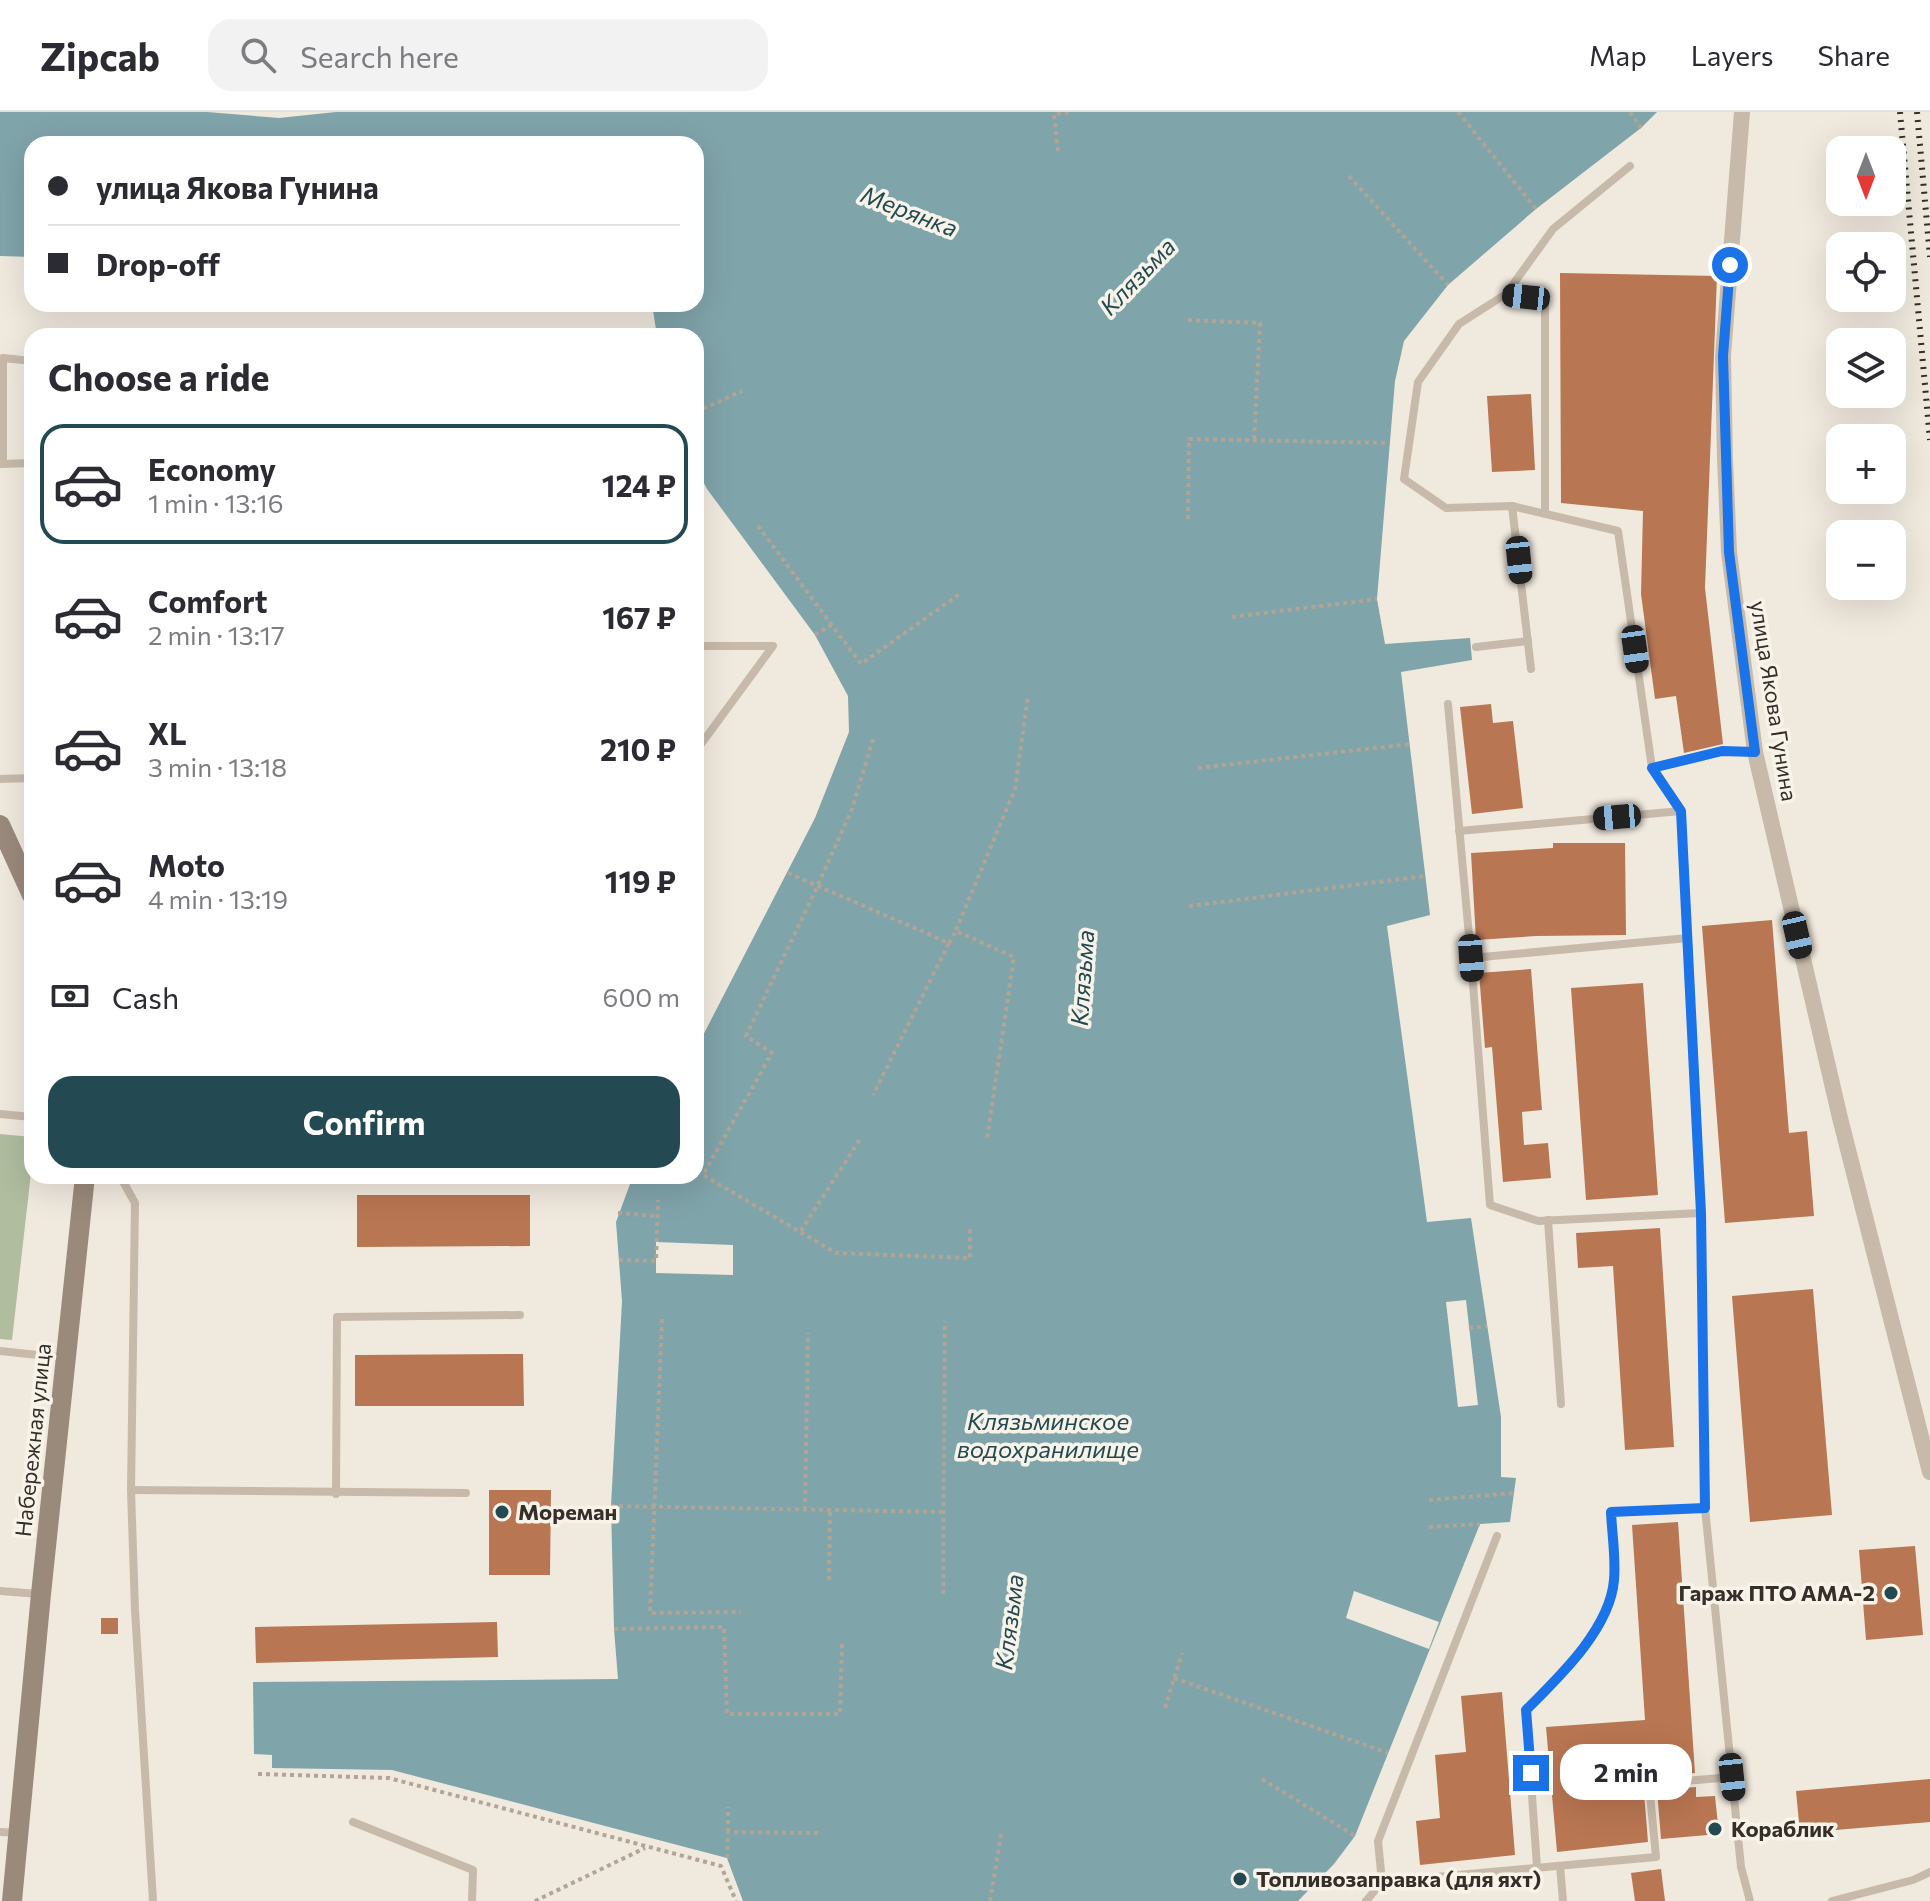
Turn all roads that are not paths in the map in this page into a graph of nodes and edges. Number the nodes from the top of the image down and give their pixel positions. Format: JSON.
{"nodes":[{"id":1,"x":1742,"y":112,"type":"edge"},
{"id":2,"x":1630,"y":166,"type":"dead end"},
{"id":3,"x":1506,"y":294,"type":"junction"},
{"id":4,"x":24,"y":360,"type":"edge"},
{"id":5,"x":24,"y":463,"type":"edge"},
{"id":6,"x":2,"y":464,"type":"edge"},
{"id":7,"x":1512,"y":506,"type":"junction"},
{"id":8,"x":1545,"y":514,"type":"junction"},
{"id":9,"x":1528,"y":641,"type":"junction"},
{"id":10,"x":704,"y":646,"type":"edge"},
{"id":11,"x":1476,"y":647,"type":"dead end"},
{"id":12,"x":1531,"y":669,"type":"dead end"},
{"id":13,"x":1448,"y":704,"type":"dead end"},
{"id":14,"x":704,"y":740,"type":"edge"},
{"id":15,"x":1755,"y":752,"type":"junction"},
{"id":16,"x":1652,"y":768,"type":"junction"},
{"id":17,"x":24,"y":778,"type":"edge"},
{"id":18,"x":0,"y":779,"type":"edge"},
{"id":19,"x":1681,"y":811,"type":"junction"},
{"id":20,"x":0,"y":825,"type":"edge"},
{"id":21,"x":1459,"y":831,"type":"junction"},
{"id":22,"x":24,"y":878,"type":"edge"},
{"id":23,"x":1688,"y":938,"type":"junction"},
{"id":24,"x":1471,"y":958,"type":"junction"},
{"id":25,"x":0,"y":1115,"type":"edge"},
{"id":26,"x":24,"y":1116,"type":"edge"},
{"id":27,"x":84,"y":1184,"type":"edge"},
{"id":28,"x":124,"y":1184,"type":"edge"},
{"id":29,"x":1701,"y":1213,"type":"junction"},
{"id":30,"x":1548,"y":1220,"type":"junction"},
{"id":31,"x":520,"y":1315,"type":"dead end"},
{"id":32,"x":0,"y":1351,"type":"edge"},
{"id":33,"x":66,"y":1358,"type":"junction"},
{"id":34,"x":1561,"y":1404,"type":"dead end"},
{"id":35,"x":1930,"y":1472,"type":"edge"},
{"id":36,"x":131,"y":1490,"type":"junction"},
{"id":37,"x":466,"y":1493,"type":"dead end"},
{"id":38,"x":336,"y":1494,"type":"junction"},
{"id":39,"x":1705,"y":1508,"type":"junction"},
{"id":40,"x":1497,"y":1536,"type":"dead end"},
{"id":41,"x":0,"y":1591,"type":"edge"},
{"id":42,"x":41,"y":1594,"type":"junction"},
{"id":43,"x":1732,"y":1777,"type":"junction"},
{"id":44,"x":353,"y":1822,"type":"dead end"},
{"id":45,"x":10,"y":1832,"type":"edge"},
{"id":46,"x":1560,"y":1866,"type":"junction"},
{"id":47,"x":1537,"y":1867,"type":"junction"},
{"id":48,"x":1930,"y":1872,"type":"edge"},
{"id":49,"x":1382,"y":1882,"type":"junction"},
{"id":50,"x":12,"y":1901,"type":"edge"},
{"id":51,"x":153,"y":1901,"type":"edge"},
{"id":52,"x":472,"y":1901,"type":"edge"},
{"id":53,"x":1366,"y":1901,"type":"edge"},
{"id":54,"x":1563,"y":1901,"type":"edge"},
{"id":55,"x":1750,"y":1901,"type":"edge"},
{"id":56,"x":1832,"y":1901,"type":"edge"}],
"edges":[{"from":1,"to":15,"type":"street","name":"улица Якова Гунина"},
{"from":2,"to":3,"type":"lane"},
{"from":3,"to":7,"type":"lane"},
{"from":3,"to":8,"type":"lane"},
{"from":4,"to":6,"type":"lane"},
{"from":5,"to":6,"type":"lane"},
{"from":7,"to":8,"type":"lane"},
{"from":7,"to":9,"type":"lane"},
{"from":8,"to":16,"type":"lane"},
{"from":9,"to":11,"type":"lane"},
{"from":9,"to":12,"type":"lane"},
{"from":10,"to":14,"type":"lane"},
{"from":13,"to":21,"type":"lane"},
{"from":15,"to":16,"type":"lane"},
{"from":15,"to":35,"type":"street","name":"улица Якова Гунина"},
{"from":16,"to":19,"type":"lane"},
{"from":17,"to":18,"type":"lane"},
{"from":19,"to":21,"type":"lane"},
{"from":19,"to":23,"type":"lane"},
{"from":20,"to":22,"type":"street"},
{"from":21,"to":24,"type":"lane"},
{"from":23,"to":24,"type":"lane"},
{"from":23,"to":29,"type":"lane"},
{"from":24,"to":30,"type":"lane"},
{"from":25,"to":26,"type":"lane"},
{"from":27,"to":33,"type":"street","name":"Набережная улица"},
{"from":28,"to":36,"type":"lane"},
{"from":29,"to":30,"type":"lane"},
{"from":29,"to":39,"type":"lane"},
{"from":30,"to":34,"type":"lane"},
{"from":31,"to":38,"type":"lane"},
{"from":32,"to":33,"type":"lane"},
{"from":33,"to":42,"type":"street","name":"Набережная улица"},
{"from":36,"to":38,"type":"lane"},
{"from":36,"to":51,"type":"lane"},
{"from":37,"to":38,"type":"lane"},
{"from":39,"to":43,"type":"lane"},
{"from":39,"to":47,"type":"lane"},
{"from":40,"to":49,"type":"lane"},
{"from":41,"to":42,"type":"lane"},
{"from":42,"to":45,"type":"street","name":"Набережная улица"},
{"from":43,"to":46,"type":"lane"},
{"from":43,"to":55,"type":"lane"},
{"from":44,"to":52,"type":"lane"},
{"from":45,"to":50,"type":"street","name":"Набережная улица"},
{"from":46,"to":47,"type":"lane"},
{"from":46,"to":54,"type":"lane"},
{"from":47,"to":49,"type":"lane"},
{"from":48,"to":56,"type":"lane"},
{"from":49,"to":53,"type":"lane"}]}
